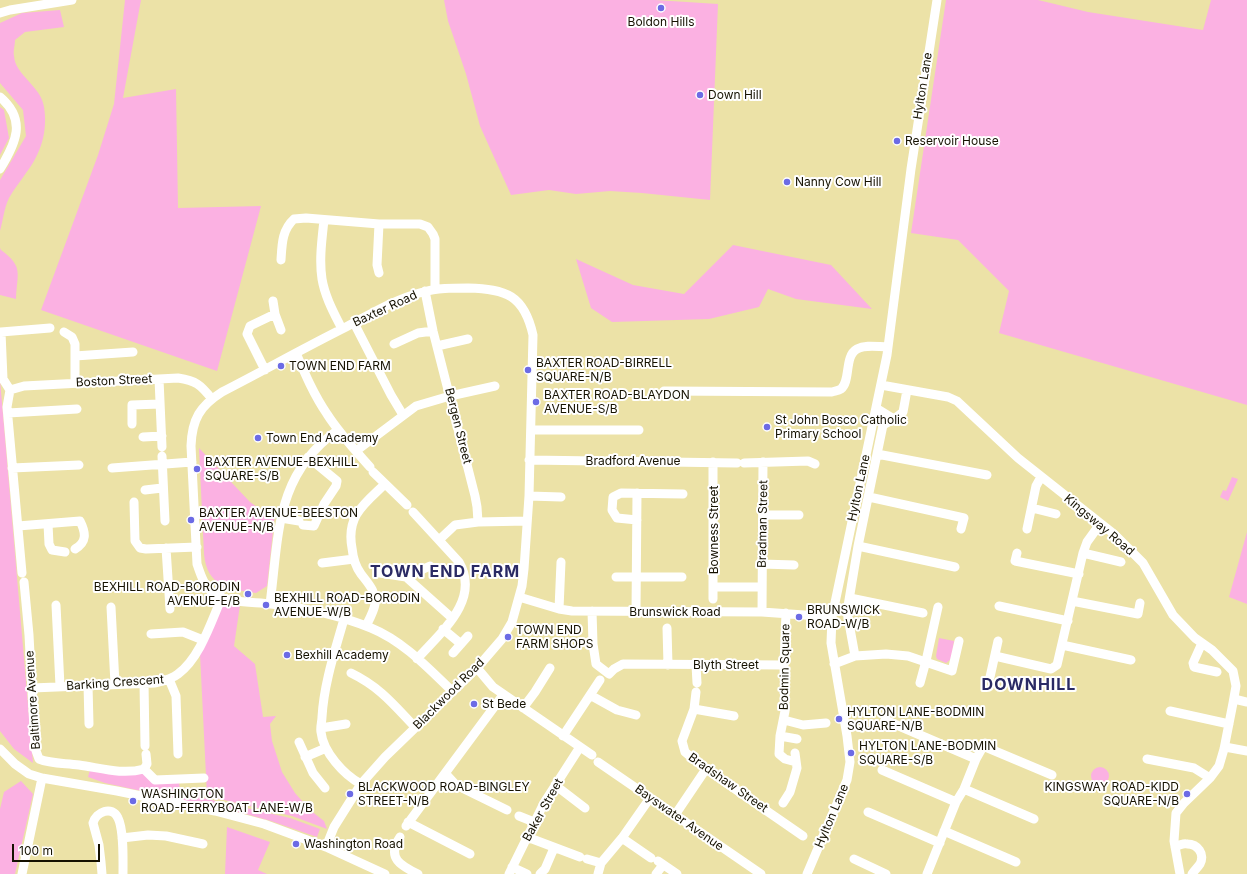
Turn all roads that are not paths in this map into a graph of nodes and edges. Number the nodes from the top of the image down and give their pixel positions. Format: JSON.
{"nodes":[{"id":1,"x":72,"y":0,"type":"edge"},
{"id":2,"x":936,"y":0,"type":"edge"},
{"id":3,"x":0,"y":13,"type":"edge"},
{"id":4,"x":0,"y":97,"type":"edge"},
{"id":5,"x":0,"y":169,"type":"edge"},
{"id":6,"x":324,"y":220,"type":"junction"},
{"id":7,"x":379,"y":224,"type":"junction"},
{"id":8,"x":281,"y":260,"type":"dead end"},
{"id":9,"x":379,"y":273,"type":"dead end"},
{"id":10,"x":435,"y":289,"type":"junction"},
{"id":11,"x":425,"y":291,"type":"junction"},
{"id":12,"x":272,"y":301,"type":"dead end"},
{"id":13,"x":275,"y":314,"type":"junction"},
{"id":14,"x":354,"y":323,"type":"junction"},
{"id":15,"x":50,"y":328,"type":"dead end"},
{"id":16,"x":342,"y":329,"type":"junction"},
{"id":17,"x":280,"y":330,"type":"dead end"},
{"id":18,"x":433,"y":331,"type":"junction"},
{"id":19,"x":64,"y":332,"type":"dead end"},
{"id":20,"x":468,"y":338,"type":"dead end"},
{"id":21,"x":394,"y":344,"type":"dead end"},
{"id":22,"x":437,"y":346,"type":"junction"},
{"id":23,"x":888,"y":347,"type":"junction"},
{"id":24,"x":133,"y":352,"type":"dead end"},
{"id":25,"x":296,"y":353,"type":"junction"},
{"id":26,"x":75,"y":356,"type":"junction"},
{"id":27,"x":265,"y":370,"type":"junction"},
{"id":28,"x":159,"y":379,"type":"junction"},
{"id":29,"x":75,"y":383,"type":"junction"},
{"id":30,"x":881,"y":385,"type":"junction"},
{"id":31,"x":494,"y":386,"type":"dead end"},
{"id":32,"x":10,"y":390,"type":"junction"},
{"id":33,"x":664,"y":390,"type":"dead end"},
{"id":34,"x":907,"y":390,"type":"junction"},
{"id":35,"x":450,"y":396,"type":"junction"},
{"id":36,"x":212,"y":399,"type":"junction"},
{"id":37,"x":160,"y":404,"type":"junction"},
{"id":38,"x":876,"y":408,"type":"junction"},
{"id":39,"x":76,"y":409,"type":"dead end"},
{"id":40,"x":8,"y":413,"type":"junction"},
{"id":41,"x":403,"y":415,"type":"junction"},
{"id":42,"x":894,"y":419,"type":"junction"},
{"id":43,"x":132,"y":424,"type":"dead end"},
{"id":44,"x":338,"y":430,"type":"junction"},
{"id":45,"x":531,"y":430,"type":"junction"},
{"id":46,"x":639,"y":430,"type":"dead end"},
{"id":47,"x":162,"y":436,"type":"junction"},
{"id":48,"x":143,"y":437,"type":"dead end"},
{"id":49,"x":356,"y":451,"type":"junction"},
{"id":50,"x":877,"y":454,"type":"junction"},
{"id":51,"x":162,"y":456,"type":"junction"},
{"id":52,"x":308,"y":457,"type":"junction"},
{"id":53,"x":529,"y":460,"type":"junction"},
{"id":54,"x":192,"y":462,"type":"junction"},
{"id":55,"x":713,"y":462,"type":"junction"},
{"id":56,"x":763,"y":462,"type":"junction"},
{"id":57,"x":815,"y":464,"type":"dead end"},
{"id":58,"x":79,"y":465,"type":"dead end"},
{"id":59,"x":12,"y":468,"type":"junction"},
{"id":60,"x":112,"y":468,"type":"dead end"},
{"id":61,"x":987,"y":475,"type":"dead end"},
{"id":62,"x":1041,"y":478,"type":"junction"},
{"id":63,"x":385,"y":484,"type":"junction"},
{"id":64,"x":162,"y":488,"type":"junction"},
{"id":65,"x":145,"y":490,"type":"dead end"},
{"id":66,"x":637,"y":493,"type":"junction"},
{"id":67,"x":683,"y":494,"type":"dead end"},
{"id":68,"x":529,"y":496,"type":"junction"},
{"id":69,"x":561,"y":497,"type":"dead end"},
{"id":70,"x":869,"y":497,"type":"junction"},
{"id":71,"x":134,"y":502,"type":"dead end"},
{"id":72,"x":1032,"y":508,"type":"junction"},
{"id":73,"x":1056,"y":514,"type":"dead end"},
{"id":74,"x":763,"y":515,"type":"junction"},
{"id":75,"x":798,"y":515,"type":"dead end"},
{"id":76,"x":282,"y":518,"type":"junction"},
{"id":77,"x":637,"y":520,"type":"junction"},
{"id":78,"x":165,"y":521,"type":"dead end"},
{"id":79,"x":527,"y":521,"type":"junction"},
{"id":80,"x":478,"y":522,"type":"junction"},
{"id":81,"x":48,"y":524,"type":"junction"},
{"id":82,"x":1100,"y":524,"type":"junction"},
{"id":83,"x":18,"y":526,"type":"junction"},
{"id":84,"x":961,"y":529,"type":"dead end"},
{"id":85,"x":1027,"y":529,"type":"dead end"},
{"id":86,"x":439,"y":540,"type":"junction"},
{"id":87,"x":858,"y":546,"type":"junction"},
{"id":88,"x":196,"y":547,"type":"junction"},
{"id":89,"x":166,"y":548,"type":"junction"},
{"id":90,"x":75,"y":549,"type":"dead end"},
{"id":91,"x":65,"y":552,"type":"dead end"},
{"id":92,"x":1017,"y":553,"type":"dead end"},
{"id":93,"x":1083,"y":553,"type":"junction"},
{"id":94,"x":354,"y":559,"type":"junction"},
{"id":95,"x":561,"y":562,"type":"dead end"},
{"id":96,"x":1121,"y":562,"type":"dead end"},
{"id":97,"x":322,"y":563,"type":"dead end"},
{"id":98,"x":762,"y":564,"type":"junction"},
{"id":99,"x":794,"y":565,"type":"dead end"},
{"id":100,"x":430,"y":566,"type":"dead end"},
{"id":101,"x":955,"y":566,"type":"dead end"},
{"id":102,"x":380,"y":573,"type":"dead end"},
{"id":103,"x":1079,"y":574,"type":"junction"},
{"id":104,"x":406,"y":577,"type":"junction"},
{"id":105,"x":616,"y":577,"type":"dead end"},
{"id":106,"x":682,"y":577,"type":"dead end"},
{"id":107,"x":636,"y":578,"type":"junction"},
{"id":108,"x":714,"y":587,"type":"junction"},
{"id":109,"x":762,"y":587,"type":"junction"},
{"id":110,"x":222,"y":597,"type":"junction"},
{"id":111,"x":519,"y":597,"type":"junction"},
{"id":112,"x":850,"y":598,"type":"junction"},
{"id":113,"x":713,"y":599,"type":"dead end"},
{"id":114,"x":1072,"y":601,"type":"junction"},
{"id":115,"x":1140,"y":603,"type":"dead end"},
{"id":116,"x":270,"y":604,"type":"junction"},
{"id":117,"x":56,"y":605,"type":"dead end"},
{"id":118,"x":999,"y":606,"type":"dead end"},
{"id":119,"x":938,"y":607,"type":"dead end"},
{"id":120,"x":111,"y":608,"type":"dead end"},
{"id":121,"x":170,"y":609,"type":"dead end"},
{"id":122,"x":559,"y":610,"type":"junction"},
{"id":123,"x":592,"y":611,"type":"junction"},
{"id":124,"x":636,"y":612,"type":"junction"},
{"id":125,"x":762,"y":612,"type":"junction"},
{"id":126,"x":786,"y":613,"type":"junction"},
{"id":127,"x":923,"y":613,"type":"dead end"},
{"id":128,"x":832,"y":617,"type":"junction"},
{"id":129,"x":452,"y":618,"type":"junction"},
{"id":130,"x":344,"y":619,"type":"junction"},
{"id":131,"x":1068,"y":621,"type":"junction"},
{"id":132,"x":366,"y":626,"type":"junction"},
{"id":133,"x":667,"y":628,"type":"dead end"},
{"id":134,"x":443,"y":629,"type":"junction"},
{"id":135,"x":151,"y":634,"type":"dead end"},
{"id":136,"x":468,"y":636,"type":"dead end"},
{"id":137,"x":203,"y":640,"type":"junction"},
{"id":138,"x":959,"y":641,"type":"dead end"},
{"id":139,"x":998,"y":641,"type":"dead end"},
{"id":140,"x":1202,"y":643,"type":"junction"},
{"id":141,"x":461,"y":644,"type":"junction"},
{"id":142,"x":1062,"y":645,"type":"junction"},
{"id":143,"x":453,"y":653,"type":"dead end"},
{"id":144,"x":855,"y":656,"type":"junction"},
{"id":145,"x":995,"y":656,"type":"junction"},
{"id":146,"x":417,"y":659,"type":"junction"},
{"id":147,"x":1130,"y":660,"type":"dead end"},
{"id":148,"x":926,"y":661,"type":"junction"},
{"id":149,"x":834,"y":664,"type":"junction"},
{"id":150,"x":668,"y":665,"type":"junction"},
{"id":151,"x":696,"y":665,"type":"junction"},
{"id":152,"x":784,"y":665,"type":"junction"},
{"id":153,"x":477,"y":668,"type":"junction"},
{"id":154,"x":550,"y":668,"type":"dead end"},
{"id":155,"x":1217,"y":672,"type":"dead end"},
{"id":156,"x":351,"y":674,"type":"dead end"},
{"id":157,"x":990,"y":677,"type":"dead end"},
{"id":158,"x":169,"y":679,"type":"junction"},
{"id":159,"x":600,"y":680,"type":"dead end"},
{"id":160,"x":144,"y":682,"type":"junction"},
{"id":161,"x":697,"y":683,"type":"dead end"},
{"id":162,"x":920,"y":683,"type":"dead end"},
{"id":163,"x":115,"y":684,"type":"junction"},
{"id":164,"x":60,"y":686,"type":"junction"},
{"id":165,"x":88,"y":686,"type":"junction"},
{"id":166,"x":32,"y":688,"type":"junction"},
{"id":167,"x":452,"y":691,"type":"junction"},
{"id":168,"x":696,"y":692,"type":"dead end"},
{"id":169,"x":503,"y":695,"type":"junction"},
{"id":170,"x":590,"y":695,"type":"junction"},
{"id":171,"x":1234,"y":699,"type":"junction"},
{"id":172,"x":1247,"y":702,"type":"edge"},
{"id":173,"x":522,"y":708,"type":"junction"},
{"id":174,"x":694,"y":709,"type":"junction"},
{"id":175,"x":1170,"y":711,"type":"dead end"},
{"id":176,"x":636,"y":715,"type":"dead end"},
{"id":177,"x":734,"y":716,"type":"dead end"},
{"id":178,"x":784,"y":720,"type":"junction"},
{"id":179,"x":885,"y":720,"type":"dead end"},
{"id":180,"x":826,"y":723,"type":"dead end"},
{"id":181,"x":89,"y":724,"type":"dead end"},
{"id":182,"x":346,"y":724,"type":"dead end"},
{"id":183,"x":1229,"y":724,"type":"junction"},
{"id":184,"x":415,"y":727,"type":"junction"},
{"id":185,"x":321,"y":728,"type":"junction"},
{"id":186,"x":563,"y":736,"type":"junction"},
{"id":187,"x":780,"y":736,"type":"junction"},
{"id":188,"x":797,"y":739,"type":"dead end"},
{"id":189,"x":299,"y":742,"type":"dead end"},
{"id":190,"x":580,"y":747,"type":"junction"},
{"id":191,"x":1225,"y":747,"type":"junction"},
{"id":192,"x":326,"y":748,"type":"junction"},
{"id":193,"x":0,"y":749,"type":"edge"},
{"id":194,"x":1247,"y":751,"type":"edge"},
{"id":195,"x":178,"y":754,"type":"dead end"},
{"id":196,"x":305,"y":757,"type":"junction"},
{"id":197,"x":976,"y":759,"type":"junction"},
{"id":198,"x":1147,"y":759,"type":"dead end"},
{"id":199,"x":144,"y":769,"type":"junction"},
{"id":200,"x":706,"y":769,"type":"junction"},
{"id":201,"x":882,"y":770,"type":"dead end"},
{"id":202,"x":445,"y":773,"type":"junction"},
{"id":203,"x":1052,"y":776,"type":"dead end"},
{"id":204,"x":42,"y":778,"type":"junction"},
{"id":205,"x":204,"y":778,"type":"dead end"},
{"id":206,"x":1210,"y":778,"type":"junction"},
{"id":207,"x":361,"y":784,"type":"junction"},
{"id":208,"x":555,"y":785,"type":"junction"},
{"id":209,"x":325,"y":788,"type":"dead end"},
{"id":210,"x":964,"y":789,"type":"junction"},
{"id":211,"x":650,"y":798,"type":"junction"},
{"id":212,"x":956,"y":802,"type":"junction"},
{"id":213,"x":783,"y":803,"type":"dead end"},
{"id":214,"x":586,"y":808,"type":"dead end"},
{"id":215,"x":507,"y":810,"type":"dead end"},
{"id":216,"x":868,"y":812,"type":"dead end"},
{"id":217,"x":675,"y":815,"type":"junction"},
{"id":218,"x":519,"y":816,"type":"dead end"},
{"id":219,"x":1034,"y":819,"type":"dead end"},
{"id":220,"x":534,"y":822,"type":"junction"},
{"id":221,"x":944,"y":831,"type":"junction"},
{"id":222,"x":803,"y":836,"type":"dead end"},
{"id":223,"x":527,"y":837,"type":"junction"},
{"id":224,"x":122,"y":838,"type":"junction"},
{"id":225,"x":400,"y":838,"type":"dead end"},
{"id":226,"x":622,"y":838,"type":"junction"},
{"id":227,"x":940,"y":843,"type":"junction"},
{"id":228,"x":203,"y":844,"type":"dead end"},
{"id":229,"x":326,"y":847,"type":"junction"},
{"id":230,"x":1175,"y":847,"type":"junction"},
{"id":231,"x":554,"y":848,"type":"junction"},
{"id":232,"x":470,"y":854,"type":"dead end"},
{"id":233,"x":854,"y":860,"type":"dead end"},
{"id":234,"x":658,"y":861,"type":"junction"},
{"id":235,"x":1016,"y":862,"type":"dead end"},
{"id":236,"x":601,"y":863,"type":"junction"},
{"id":237,"x":511,"y":870,"type":"edge"},
{"id":238,"x":757,"y":873,"type":"edge"},
{"id":239,"x":22,"y":874,"type":"edge"},
{"id":240,"x":102,"y":874,"type":"edge"},
{"id":241,"x":124,"y":874,"type":"edge"},
{"id":242,"x":384,"y":874,"type":"edge"},
{"id":243,"x":418,"y":874,"type":"edge"},
{"id":244,"x":527,"y":874,"type":"edge"},
{"id":245,"x":540,"y":874,"type":"edge"},
{"id":246,"x":598,"y":874,"type":"edge"},
{"id":247,"x":656,"y":874,"type":"edge"},
{"id":248,"x":677,"y":874,"type":"edge"},
{"id":249,"x":809,"y":874,"type":"edge"},
{"id":250,"x":886,"y":874,"type":"edge"},
{"id":251,"x":927,"y":874,"type":"edge"},
{"id":252,"x":1180,"y":874,"type":"edge"},
{"id":253,"x":1192,"y":874,"type":"edge"}],
"edges":[{"from":1,"to":3,"type":"street"},
{"from":2,"to":23,"type":"street","name":"Hylton Lane"},
{"from":4,"to":5,"type":"street"},
{"from":6,"to":7,"type":"street"},
{"from":6,"to":8,"type":"street"},
{"from":6,"to":16,"type":"street"},
{"from":7,"to":9,"type":"street"},
{"from":7,"to":10,"type":"street"},
{"from":10,"to":11,"type":"street","name":"Baxter Road"},
{"from":10,"to":45,"type":"street","name":"Baxter Road"},
{"from":11,"to":14,"type":"street","name":"Baxter Road"},
{"from":11,"to":18,"type":"street","name":"Bergen Street"},
{"from":12,"to":13,"type":"street"},
{"from":13,"to":17,"type":"street"},
{"from":13,"to":27,"type":"street"},
{"from":14,"to":16,"type":"street","name":"Baxter Road"},
{"from":14,"to":41,"type":"street"},
{"from":15,"to":32,"type":"street"},
{"from":16,"to":25,"type":"street","name":"Baxter Road"},
{"from":18,"to":21,"type":"street"},
{"from":18,"to":22,"type":"street","name":"Bergen Street"},
{"from":19,"to":26,"type":"street"},
{"from":20,"to":22,"type":"street"},
{"from":22,"to":35,"type":"street","name":"Bergen Street"},
{"from":23,"to":30,"type":"street","name":"Hylton Lane"},
{"from":23,"to":33,"type":"street"},
{"from":24,"to":26,"type":"street"},
{"from":25,"to":27,"type":"street","name":"Baxter Road"},
{"from":25,"to":44,"type":"street"},
{"from":26,"to":29,"type":"street"},
{"from":27,"to":36,"type":"street","name":"Baxter Road"},
{"from":28,"to":29,"type":"street","name":"Boston Street"},
{"from":28,"to":36,"type":"street","name":"Boston Street"},
{"from":28,"to":37,"type":"street"},
{"from":29,"to":32,"type":"street","name":"Boston Street"},
{"from":30,"to":34,"type":"street","name":"Kingsway Road"},
{"from":30,"to":38,"type":"street","name":"Hylton Lane"},
{"from":31,"to":35,"type":"street"},
{"from":32,"to":40,"type":"street","name":"Baltimore Avenue"},
{"from":34,"to":42,"type":"street"},
{"from":34,"to":62,"type":"street","name":"Kingsway Road"},
{"from":35,"to":41,"type":"street"},
{"from":35,"to":80,"type":"street","name":"Bergen Street"},
{"from":36,"to":54,"type":"street","name":"Baxter Road"},
{"from":37,"to":43,"type":"street"},
{"from":37,"to":47,"type":"street"},
{"from":38,"to":42,"type":"street"},
{"from":38,"to":128,"type":"street","name":"Hylton Lane"},
{"from":39,"to":40,"type":"street"},
{"from":40,"to":59,"type":"street","name":"Baltimore Avenue"},
{"from":41,"to":49,"type":"street"},
{"from":42,"to":50,"type":"street"},
{"from":44,"to":49,"type":"street"},
{"from":44,"to":52,"type":"street"},
{"from":45,"to":46,"type":"street"},
{"from":45,"to":53,"type":"street","name":"Baxter Road"},
{"from":47,"to":48,"type":"street"},
{"from":47,"to":51,"type":"street"},
{"from":49,"to":63,"type":"street"},
{"from":50,"to":61,"type":"street"},
{"from":50,"to":70,"type":"street"},
{"from":51,"to":54,"type":"street"},
{"from":51,"to":60,"type":"street"},
{"from":51,"to":64,"type":"street"},
{"from":52,"to":76,"type":"street"},
{"from":52,"to":76,"type":"street"},
{"from":53,"to":55,"type":"street","name":"Bradford Avenue"},
{"from":53,"to":68,"type":"street","name":"Baxter Road"},
{"from":54,"to":88,"type":"street","name":"Baxter Road"},
{"from":55,"to":56,"type":"street","name":"Bradford Avenue"},
{"from":55,"to":108,"type":"street","name":"Bowness Street"},
{"from":56,"to":57,"type":"street","name":"Bradford Avenue"},
{"from":56,"to":74,"type":"street","name":"Bradman Street"},
{"from":58,"to":59,"type":"street"},
{"from":59,"to":83,"type":"street","name":"Baltimore Avenue"},
{"from":62,"to":72,"type":"street"},
{"from":62,"to":82,"type":"street","name":"Kingsway Road"},
{"from":63,"to":86,"type":"street"},
{"from":63,"to":94,"type":"street"},
{"from":64,"to":65,"type":"street"},
{"from":64,"to":78,"type":"street"},
{"from":66,"to":67,"type":"street"},
{"from":66,"to":77,"type":"street"},
{"from":66,"to":77,"type":"street"},
{"from":68,"to":69,"type":"street"},
{"from":68,"to":79,"type":"street","name":"Baxter Road"},
{"from":70,"to":84,"type":"street"},
{"from":70,"to":87,"type":"street"},
{"from":71,"to":89,"type":"street"},
{"from":72,"to":73,"type":"street"},
{"from":72,"to":85,"type":"street"},
{"from":74,"to":75,"type":"street"},
{"from":74,"to":98,"type":"street","name":"Bradman Street"},
{"from":76,"to":116,"type":"street"},
{"from":77,"to":107,"type":"street"},
{"from":79,"to":80,"type":"street"},
{"from":79,"to":111,"type":"street","name":"Blackwood Road"},
{"from":80,"to":86,"type":"street"},
{"from":81,"to":83,"type":"street"},
{"from":81,"to":90,"type":"street"},
{"from":81,"to":91,"type":"street"},
{"from":82,"to":93,"type":"street"},
{"from":82,"to":140,"type":"street","name":"Kingsway Road"},
{"from":83,"to":166,"type":"street","name":"Baltimore Avenue"},
{"from":86,"to":129,"type":"street"},
{"from":87,"to":101,"type":"street"},
{"from":87,"to":112,"type":"street"},
{"from":88,"to":89,"type":"street"},
{"from":88,"to":110,"type":"street","name":"Baxter Road"},
{"from":89,"to":121,"type":"street"},
{"from":92,"to":103,"type":"street"},
{"from":93,"to":96,"type":"street"},
{"from":93,"to":103,"type":"street"},
{"from":94,"to":97,"type":"street"},
{"from":94,"to":132,"type":"street"},
{"from":95,"to":122,"type":"street"},
{"from":98,"to":99,"type":"street"},
{"from":98,"to":109,"type":"street","name":"Bradman Street"},
{"from":100,"to":104,"type":"street"},
{"from":102,"to":104,"type":"street"},
{"from":103,"to":114,"type":"street"},
{"from":104,"to":129,"type":"street"},
{"from":105,"to":107,"type":"street"},
{"from":106,"to":107,"type":"street"},
{"from":107,"to":124,"type":"street"},
{"from":108,"to":109,"type":"street"},
{"from":108,"to":113,"type":"street","name":"Bowness Street"},
{"from":109,"to":125,"type":"street","name":"Bradman Street"},
{"from":110,"to":116,"type":"street"},
{"from":110,"to":137,"type":"street","name":"Barking Crescent"},
{"from":111,"to":122,"type":"street","name":"Brunswick Road"},
{"from":111,"to":153,"type":"street","name":"Blackwood Road"},
{"from":112,"to":127,"type":"street"},
{"from":112,"to":144,"type":"street"},
{"from":114,"to":115,"type":"street"},
{"from":114,"to":131,"type":"street"},
{"from":116,"to":130,"type":"street"},
{"from":117,"to":164,"type":"street"},
{"from":118,"to":131,"type":"street"},
{"from":119,"to":148,"type":"street"},
{"from":120,"to":163,"type":"street"},
{"from":122,"to":123,"type":"street","name":"Brunswick Road"},
{"from":123,"to":124,"type":"street","name":"Brunswick Road"},
{"from":123,"to":150,"type":"street","name":"Blyth Street"},
{"from":124,"to":125,"type":"street","name":"Brunswick Road"},
{"from":125,"to":126,"type":"street","name":"Brunswick Road"},
{"from":126,"to":128,"type":"street","name":"Brunswick Road"},
{"from":126,"to":152,"type":"street","name":"Bodmin Square"},
{"from":128,"to":149,"type":"street","name":"Hylton Lane"},
{"from":129,"to":134,"type":"street"},
{"from":130,"to":132,"type":"street"},
{"from":130,"to":185,"type":"street"},
{"from":131,"to":142,"type":"street"},
{"from":132,"to":146,"type":"street"},
{"from":133,"to":150,"type":"street"},
{"from":134,"to":141,"type":"street"},
{"from":134,"to":146,"type":"street"},
{"from":135,"to":137,"type":"street"},
{"from":136,"to":141,"type":"street"},
{"from":137,"to":158,"type":"street","name":"Barking Crescent"},
{"from":138,"to":148,"type":"street"},
{"from":139,"to":145,"type":"street"},
{"from":140,"to":155,"type":"street"},
{"from":140,"to":171,"type":"street","name":"Kingsway Road"},
{"from":141,"to":143,"type":"street"},
{"from":142,"to":145,"type":"street"},
{"from":142,"to":147,"type":"street"},
{"from":144,"to":148,"type":"street"},
{"from":144,"to":149,"type":"street"},
{"from":145,"to":157,"type":"street"},
{"from":146,"to":167,"type":"street"},
{"from":148,"to":162,"type":"street"},
{"from":149,"to":249,"type":"street","name":"Hylton Lane"},
{"from":150,"to":151,"type":"street","name":"Blyth Street"},
{"from":151,"to":152,"type":"street","name":"Blyth Street"},
{"from":151,"to":161,"type":"street"},
{"from":152,"to":178,"type":"street","name":"Bodmin Square"},
{"from":153,"to":167,"type":"street","name":"Blackwood Road"},
{"from":153,"to":169,"type":"street","name":"Bayswater Avenue"},
{"from":154,"to":173,"type":"street"},
{"from":156,"to":184,"type":"street"},
{"from":158,"to":160,"type":"street","name":"Barking Crescent"},
{"from":158,"to":195,"type":"street"},
{"from":159,"to":170,"type":"street"},
{"from":160,"to":163,"type":"street","name":"Barking Crescent"},
{"from":160,"to":199,"type":"street"},
{"from":163,"to":165,"type":"street","name":"Barking Crescent"},
{"from":164,"to":165,"type":"street","name":"Barking Crescent"},
{"from":164,"to":166,"type":"street","name":"Barking Crescent"},
{"from":165,"to":181,"type":"street"},
{"from":166,"to":199,"type":"street","name":"Baltimore Avenue"},
{"from":167,"to":184,"type":"street","name":"Blackwood Road"},
{"from":168,"to":174,"type":"street","name":"Bradshaw Street"},
{"from":169,"to":173,"type":"street","name":"Bayswater Avenue"},
{"from":169,"to":202,"type":"street"},
{"from":170,"to":176,"type":"street"},
{"from":170,"to":186,"type":"street"},
{"from":171,"to":172,"type":"street"},
{"from":171,"to":183,"type":"street","name":"Kingsway Road"},
{"from":173,"to":186,"type":"street","name":"Bayswater Avenue"},
{"from":174,"to":177,"type":"street"},
{"from":174,"to":200,"type":"street","name":"Bradshaw Street"},
{"from":175,"to":183,"type":"street"},
{"from":178,"to":180,"type":"street","name":"Bodmin Square"},
{"from":178,"to":187,"type":"street","name":"Bodmin Square"},
{"from":179,"to":197,"type":"street"},
{"from":182,"to":185,"type":"street"},
{"from":183,"to":191,"type":"street","name":"Kingsway Road"},
{"from":184,"to":207,"type":"street","name":"Blackwood Road"},
{"from":185,"to":192,"type":"street"},
{"from":186,"to":190,"type":"street","name":"Bayswater Avenue"},
{"from":187,"to":188,"type":"street"},
{"from":187,"to":213,"type":"street","name":"Bodmin Square"},
{"from":189,"to":196,"type":"street"},
{"from":190,"to":208,"type":"street","name":"Baker Street"},
{"from":190,"to":211,"type":"street","name":"Bayswater Avenue"},
{"from":191,"to":194,"type":"street"},
{"from":191,"to":206,"type":"street","name":"Kingsway Road"},
{"from":192,"to":196,"type":"street"},
{"from":192,"to":207,"type":"street"},
{"from":193,"to":204,"type":"street"},
{"from":196,"to":209,"type":"street"},
{"from":197,"to":203,"type":"street"},
{"from":197,"to":210,"type":"street"},
{"from":198,"to":206,"type":"street"},
{"from":199,"to":205,"type":"street"},
{"from":200,"to":217,"type":"street"},
{"from":200,"to":222,"type":"street","name":"Bradshaw Street"},
{"from":201,"to":212,"type":"street"},
{"from":202,"to":215,"type":"street"},
{"from":202,"to":232,"type":"street"},
{"from":204,"to":229,"type":"street"},
{"from":204,"to":239,"type":"street"},
{"from":206,"to":230,"type":"street","name":"Kingsway Road"},
{"from":207,"to":229,"type":"street","name":"Blackwood Road"},
{"from":208,"to":214,"type":"street"},
{"from":208,"to":220,"type":"street","name":"Baker Street"},
{"from":210,"to":212,"type":"street"},
{"from":210,"to":219,"type":"street"},
{"from":211,"to":217,"type":"street","name":"Bayswater Avenue"},
{"from":211,"to":226,"type":"street"},
{"from":212,"to":221,"type":"street"},
{"from":216,"to":227,"type":"street"},
{"from":217,"to":238,"type":"street","name":"Bayswater Avenue"},
{"from":218,"to":220,"type":"street"},
{"from":220,"to":223,"type":"street","name":"Baker Street"},
{"from":221,"to":227,"type":"street"},
{"from":221,"to":235,"type":"street"},
{"from":223,"to":231,"type":"street"},
{"from":223,"to":237,"type":"street","name":"Baker Street"},
{"from":224,"to":228,"type":"street"},
{"from":224,"to":240,"type":"street"},
{"from":224,"to":241,"type":"street"},
{"from":225,"to":243,"type":"street"},
{"from":226,"to":234,"type":"street"},
{"from":226,"to":236,"type":"street"},
{"from":227,"to":251,"type":"street"},
{"from":229,"to":242,"type":"street"},
{"from":230,"to":252,"type":"street"},
{"from":230,"to":253,"type":"street"},
{"from":231,"to":236,"type":"street"},
{"from":231,"to":245,"type":"street"},
{"from":233,"to":250,"type":"street"},
{"from":234,"to":247,"type":"street"},
{"from":234,"to":248,"type":"street"},
{"from":236,"to":246,"type":"street"},
{"from":237,"to":244,"type":"street"}]}
